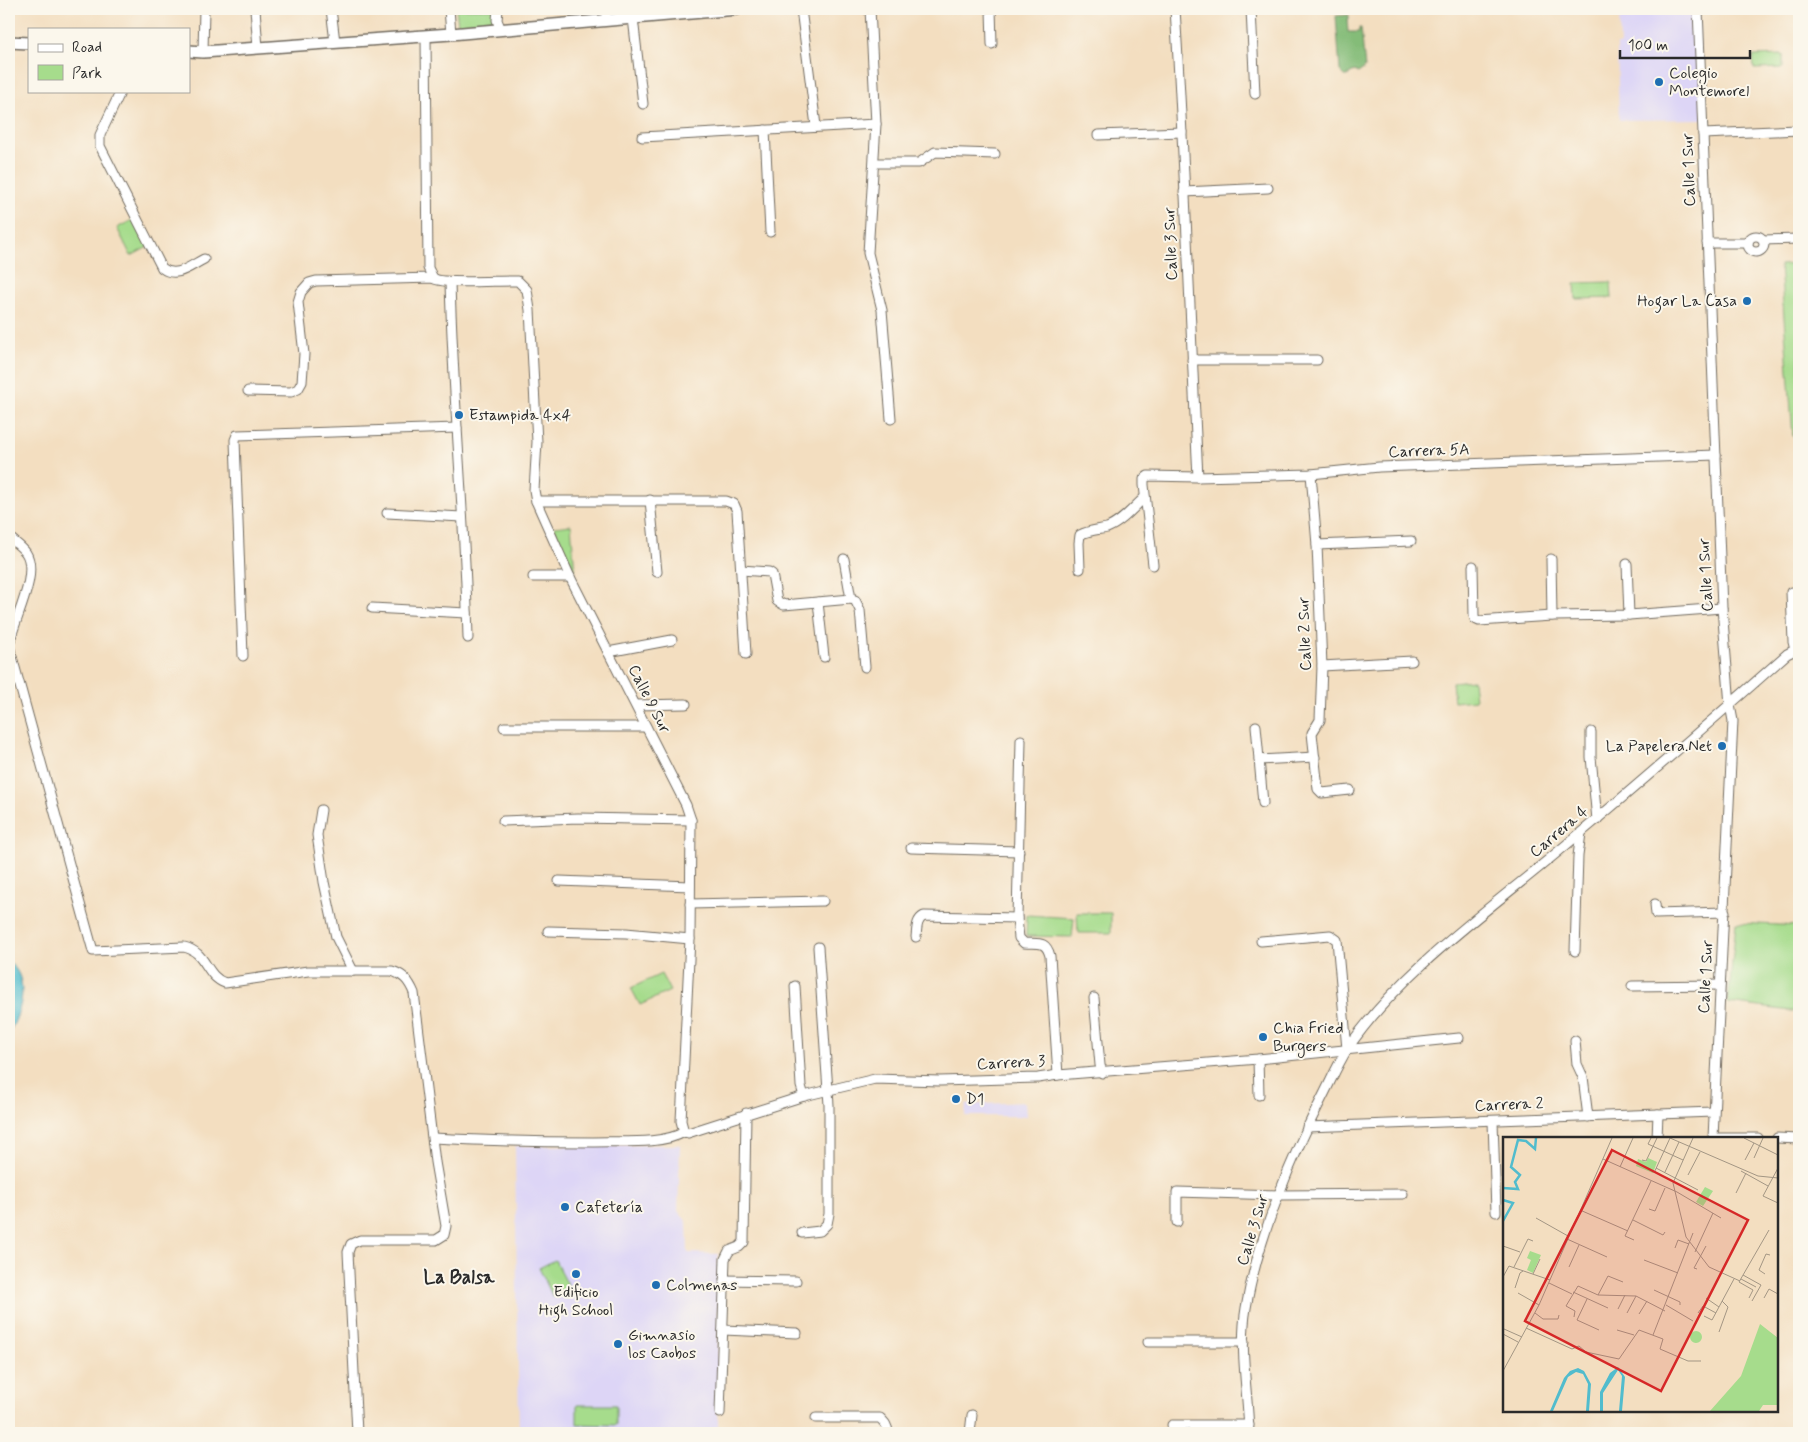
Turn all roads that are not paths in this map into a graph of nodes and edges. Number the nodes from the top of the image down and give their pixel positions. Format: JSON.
{"nodes":[{"id":1,"x":204,"y":9,"type":"edge"},
{"id":2,"x":255,"y":9,"type":"edge"},
{"id":3,"x":330,"y":9,"type":"edge"},
{"id":4,"x":449,"y":9,"type":"edge"},
{"id":5,"x":498,"y":9,"type":"edge"},
{"id":6,"x":737,"y":9,"type":"edge"},
{"id":7,"x":802,"y":9,"type":"edge"},
{"id":8,"x":870,"y":9,"type":"edge"},
{"id":9,"x":991,"y":9,"type":"edge"},
{"id":10,"x":1175,"y":9,"type":"edge"},
{"id":11,"x":1251,"y":9,"type":"edge"},
{"id":12,"x":1698,"y":9,"type":"edge"},
{"id":13,"x":606,"y":14,"type":"edge"},
{"id":14,"x":634,"y":18,"type":"junction"},
{"id":15,"x":501,"y":30,"type":"junction"},
{"id":16,"x":451,"y":34,"type":"junction"},
{"id":17,"x":426,"y":36,"type":"junction"},
{"id":18,"x":9,"y":42,"type":"edge"},
{"id":19,"x":335,"y":42,"type":"junction"},
{"id":20,"x":28,"y":43,"type":"edge"},
{"id":21,"x":992,"y":44,"type":"dead end"},
{"id":22,"x":258,"y":48,"type":"junction"},
{"id":23,"x":190,"y":51,"type":"edge"},
{"id":24,"x":203,"y":52,"type":"junction"},
{"id":25,"x":118,"y":92,"type":"edge"},
{"id":26,"x":1255,"y":94,"type":"dead end"},
{"id":27,"x":643,"y":104,"type":"dead end"},
{"id":28,"x":876,"y":124,"type":"junction"},
{"id":29,"x":816,"y":126,"type":"junction"},
{"id":30,"x":765,"y":130,"type":"junction"},
{"id":31,"x":1799,"y":130,"type":"edge"},
{"id":32,"x":1182,"y":132,"type":"junction"},
{"id":33,"x":1703,"y":134,"type":"junction"},
{"id":34,"x":1098,"y":135,"type":"dead end"},
{"id":35,"x":642,"y":137,"type":"dead end"},
{"id":36,"x":995,"y":154,"type":"dead end"},
{"id":37,"x":875,"y":163,"type":"junction"},
{"id":38,"x":1268,"y":188,"type":"dead end"},
{"id":39,"x":1184,"y":192,"type":"junction"},
{"id":40,"x":770,"y":232,"type":"dead end"},
{"id":41,"x":1799,"y":239,"type":"edge"},
{"id":42,"x":1764,"y":240,"type":"junction"},
{"id":43,"x":1707,"y":243,"type":"junction"},
{"id":44,"x":1748,"y":243,"type":"junction"},
{"id":45,"x":204,"y":259,"type":"dead end"},
{"id":46,"x":433,"y":278,"type":"junction"},
{"id":47,"x":450,"y":282,"type":"junction"},
{"id":48,"x":1192,"y":360,"type":"junction"},
{"id":49,"x":1317,"y":360,"type":"dead end"},
{"id":50,"x":248,"y":391,"type":"dead end"},
{"id":51,"x":891,"y":419,"type":"dead end"},
{"id":52,"x":457,"y":428,"type":"junction"},
{"id":53,"x":1716,"y":455,"type":"junction"},
{"id":54,"x":1311,"y":474,"type":"junction"},
{"id":55,"x":1198,"y":477,"type":"junction"},
{"id":56,"x":1144,"y":498,"type":"junction"},
{"id":57,"x":650,"y":500,"type":"junction"},
{"id":58,"x":536,"y":501,"type":"junction"},
{"id":59,"x":388,"y":513,"type":"dead end"},
{"id":60,"x":462,"y":518,"type":"junction"},
{"id":61,"x":9,"y":537,"type":"edge"},
{"id":62,"x":1411,"y":541,"type":"dead end"},
{"id":63,"x":1317,"y":545,"type":"junction"},
{"id":64,"x":844,"y":559,"type":"dead end"},
{"id":65,"x":1551,"y":559,"type":"dead end"},
{"id":66,"x":1627,"y":564,"type":"dead end"},
{"id":67,"x":1153,"y":565,"type":"dead end"},
{"id":68,"x":1473,"y":566,"type":"dead end"},
{"id":69,"x":1080,"y":569,"type":"dead end"},
{"id":70,"x":742,"y":570,"type":"junction"},
{"id":71,"x":657,"y":572,"type":"dead end"},
{"id":72,"x":570,"y":577,"type":"junction"},
{"id":73,"x":532,"y":578,"type":"dead end"},
{"id":74,"x":1791,"y":592,"type":"dead end"},
{"id":75,"x":851,"y":599,"type":"junction"},
{"id":76,"x":818,"y":602,"type":"junction"},
{"id":77,"x":372,"y":608,"type":"dead end"},
{"id":78,"x":1722,"y":608,"type":"junction"},
{"id":79,"x":467,"y":613,"type":"junction"},
{"id":80,"x":1629,"y":615,"type":"junction"},
{"id":81,"x":1552,"y":616,"type":"junction"},
{"id":82,"x":468,"y":638,"type":"dead end"},
{"id":83,"x":672,"y":640,"type":"dead end"},
{"id":84,"x":1797,"y":649,"type":"edge"},
{"id":85,"x":608,"y":652,"type":"junction"},
{"id":86,"x":746,"y":654,"type":"dead end"},
{"id":87,"x":243,"y":656,"type":"dead end"},
{"id":88,"x":824,"y":656,"type":"dead end"},
{"id":89,"x":1412,"y":662,"type":"dead end"},
{"id":90,"x":1322,"y":666,"type":"junction"},
{"id":91,"x":866,"y":667,"type":"dead end"},
{"id":92,"x":686,"y":704,"type":"dead end"},
{"id":93,"x":636,"y":705,"type":"junction"},
{"id":94,"x":1730,"y":705,"type":"junction"},
{"id":95,"x":1256,"y":726,"type":"dead end"},
{"id":96,"x":646,"y":727,"type":"junction"},
{"id":97,"x":504,"y":728,"type":"dead end"},
{"id":98,"x":1591,"y":732,"type":"dead end"},
{"id":99,"x":1021,"y":740,"type":"dead end"},
{"id":100,"x":1315,"y":758,"type":"junction"},
{"id":101,"x":1259,"y":760,"type":"junction"},
{"id":102,"x":1350,"y":790,"type":"dead end"},
{"id":103,"x":1263,"y":803,"type":"dead end"},
{"id":104,"x":321,"y":810,"type":"dead end"},
{"id":105,"x":691,"y":820,"type":"junction"},
{"id":106,"x":1597,"y":820,"type":"junction"},
{"id":107,"x":503,"y":821,"type":"dead end"},
{"id":108,"x":1581,"y":833,"type":"junction"},
{"id":109,"x":910,"y":848,"type":"dead end"},
{"id":110,"x":1020,"y":850,"type":"junction"},
{"id":111,"x":559,"y":881,"type":"dead end"},
{"id":112,"x":690,"y":886,"type":"junction"},
{"id":113,"x":823,"y":900,"type":"dead end"},
{"id":114,"x":690,"y":904,"type":"junction"},
{"id":115,"x":1655,"y":904,"type":"dead end"},
{"id":116,"x":1725,"y":912,"type":"junction"},
{"id":117,"x":1017,"y":918,"type":"junction"},
{"id":118,"x":548,"y":931,"type":"dead end"},
{"id":119,"x":916,"y":937,"type":"dead end"},
{"id":120,"x":690,"y":939,"type":"junction"},
{"id":121,"x":1260,"y":941,"type":"dead end"},
{"id":122,"x":818,"y":947,"type":"dead end"},
{"id":123,"x":1575,"y":951,"type":"dead end"},
{"id":124,"x":353,"y":971,"type":"junction"},
{"id":125,"x":1720,"y":985,"type":"junction"},
{"id":126,"x":795,"y":986,"type":"dead end"},
{"id":127,"x":1632,"y":986,"type":"dead end"},
{"id":128,"x":1094,"y":998,"type":"dead end"},
{"id":129,"x":1459,"y":1038,"type":"dead end"},
{"id":130,"x":1575,"y":1041,"type":"dead end"},
{"id":131,"x":1347,"y":1049,"type":"junction"},
{"id":132,"x":1258,"y":1059,"type":"junction"},
{"id":133,"x":1102,"y":1072,"type":"junction"},
{"id":134,"x":1058,"y":1075,"type":"junction"},
{"id":135,"x":827,"y":1090,"type":"junction"},
{"id":136,"x":804,"y":1096,"type":"junction"},
{"id":137,"x":1259,"y":1096,"type":"dead end"},
{"id":138,"x":1713,"y":1112,"type":"junction"},
{"id":139,"x":746,"y":1113,"type":"junction"},
{"id":140,"x":1658,"y":1114,"type":"junction"},
{"id":141,"x":1588,"y":1117,"type":"junction"},
{"id":142,"x":1493,"y":1121,"type":"junction"},
{"id":143,"x":1307,"y":1127,"type":"junction"},
{"id":144,"x":684,"y":1132,"type":"junction"},
{"id":145,"x":1657,"y":1137,"type":"edge"},
{"id":146,"x":1713,"y":1137,"type":"edge"},
{"id":147,"x":433,"y":1138,"type":"junction"},
{"id":148,"x":1778,"y":1138,"type":"edge"},
{"id":149,"x":1799,"y":1139,"type":"edge"},
{"id":150,"x":1403,"y":1194,"type":"dead end"},
{"id":151,"x":1279,"y":1195,"type":"junction"},
{"id":152,"x":1496,"y":1212,"type":"dead end"},
{"id":153,"x":1177,"y":1222,"type":"dead end"},
{"id":154,"x":802,"y":1233,"type":"dead end"},
{"id":155,"x":724,"y":1280,"type":"junction"},
{"id":156,"x":796,"y":1280,"type":"dead end"},
{"id":157,"x":723,"y":1330,"type":"junction"},
{"id":158,"x":797,"y":1333,"type":"dead end"},
{"id":159,"x":1148,"y":1342,"type":"dead end"},
{"id":160,"x":1244,"y":1342,"type":"junction"},
{"id":161,"x":720,"y":1413,"type":"dead end"},
{"id":162,"x":972,"y":1414,"type":"dead end"},
{"id":163,"x":816,"y":1418,"type":"dead end"},
{"id":164,"x":1172,"y":1425,"type":"dead end"},
{"id":165,"x":1249,"y":1429,"type":"edge"},
{"id":166,"x":357,"y":1433,"type":"edge"},
{"id":167,"x":888,"y":1433,"type":"edge"},
{"id":168,"x":970,"y":1433,"type":"edge"}],
"edges":[{"from":1,"to":24,"type":"street"},
{"from":2,"to":22,"type":"street"},
{"from":3,"to":19,"type":"street"},
{"from":4,"to":16,"type":"street"},
{"from":5,"to":15,"type":"street"},
{"from":6,"to":14,"type":"street"},
{"from":7,"to":29,"type":"street"},
{"from":8,"to":28,"type":"street"},
{"from":9,"to":21,"type":"street"},
{"from":10,"to":32,"type":"street","name":"Calle 3 Sur"},
{"from":11,"to":26,"type":"street"},
{"from":12,"to":33,"type":"street","name":"Calle 1 Sur"},
{"from":13,"to":14,"type":"street"},
{"from":13,"to":15,"type":"street"},
{"from":14,"to":27,"type":"street"},
{"from":15,"to":16,"type":"street"},
{"from":16,"to":17,"type":"street"},
{"from":17,"to":19,"type":"street"},
{"from":17,"to":46,"type":"street"},
{"from":18,"to":20,"type":"street"},
{"from":19,"to":22,"type":"street"},
{"from":22,"to":24,"type":"street"},
{"from":23,"to":24,"type":"street"},
{"from":25,"to":45,"type":"street"},
{"from":28,"to":29,"type":"street"},
{"from":28,"to":37,"type":"street"},
{"from":29,"to":30,"type":"street"},
{"from":30,"to":35,"type":"street"},
{"from":30,"to":40,"type":"street"},
{"from":31,"to":33,"type":"street"},
{"from":32,"to":34,"type":"street"},
{"from":32,"to":39,"type":"street","name":"Calle 3 Sur"},
{"from":33,"to":43,"type":"street","name":"Calle 1 Sur"},
{"from":36,"to":37,"type":"street"},
{"from":37,"to":51,"type":"street"},
{"from":38,"to":39,"type":"street"},
{"from":39,"to":48,"type":"street","name":"Calle 3 Sur"},
{"from":41,"to":42,"type":"street"},
{"from":42,"to":44,"type":"street"},
{"from":42,"to":44,"type":"street"},
{"from":43,"to":44,"type":"street"},
{"from":43,"to":53,"type":"street","name":"Calle 1 Sur"},
{"from":46,"to":47,"type":"street"},
{"from":46,"to":50,"type":"street"},
{"from":47,"to":52,"type":"street"},
{"from":47,"to":58,"type":"street","name":"Calle 9 Sur"},
{"from":48,"to":49,"type":"street"},
{"from":48,"to":55,"type":"street","name":"Calle 3 Sur"},
{"from":52,"to":60,"type":"street"},
{"from":52,"to":87,"type":"street"},
{"from":53,"to":54,"type":"street","name":"Carrera 5A"},
{"from":53,"to":78,"type":"street","name":"Calle 1 Sur"},
{"from":54,"to":55,"type":"street","name":"Carrera 5A"},
{"from":54,"to":63,"type":"street","name":"Calle 2 Sur"},
{"from":55,"to":56,"type":"street","name":"Carrera 5A"},
{"from":56,"to":67,"type":"street"},
{"from":56,"to":69,"type":"street"},
{"from":57,"to":58,"type":"street"},
{"from":57,"to":70,"type":"street"},
{"from":57,"to":71,"type":"street"},
{"from":58,"to":72,"type":"street","name":"Calle 9 Sur"},
{"from":59,"to":60,"type":"street"},
{"from":60,"to":79,"type":"street"},
{"from":61,"to":124,"type":"street"},
{"from":62,"to":63,"type":"street"},
{"from":63,"to":90,"type":"street","name":"Calle 2 Sur"},
{"from":64,"to":75,"type":"street"},
{"from":65,"to":81,"type":"street"},
{"from":66,"to":80,"type":"street"},
{"from":68,"to":81,"type":"street"},
{"from":70,"to":76,"type":"street"},
{"from":70,"to":86,"type":"street"},
{"from":72,"to":73,"type":"street"},
{"from":72,"to":85,"type":"street","name":"Calle 9 Sur"},
{"from":74,"to":84,"type":"street"},
{"from":75,"to":76,"type":"street"},
{"from":75,"to":91,"type":"street"},
{"from":76,"to":88,"type":"street"},
{"from":77,"to":79,"type":"street"},
{"from":78,"to":80,"type":"street"},
{"from":78,"to":94,"type":"street","name":"Calle 1 Sur"},
{"from":79,"to":82,"type":"street"},
{"from":80,"to":81,"type":"street"},
{"from":83,"to":85,"type":"street"},
{"from":84,"to":94,"type":"street","name":"Carrera 4"},
{"from":85,"to":93,"type":"street","name":"Calle 9 Sur"},
{"from":89,"to":90,"type":"street"},
{"from":90,"to":100,"type":"street","name":"Calle 2 Sur"},
{"from":92,"to":93,"type":"street"},
{"from":93,"to":96,"type":"street","name":"Calle 9 Sur"},
{"from":94,"to":106,"type":"street","name":"Carrera 4"},
{"from":94,"to":116,"type":"street","name":"Calle 1 Sur"},
{"from":95,"to":101,"type":"street"},
{"from":96,"to":97,"type":"street"},
{"from":96,"to":105,"type":"street","name":"Calle 9 Sur"},
{"from":98,"to":106,"type":"street"},
{"from":99,"to":110,"type":"street"},
{"from":100,"to":101,"type":"street"},
{"from":100,"to":102,"type":"street","name":"Calle 2 Sur"},
{"from":101,"to":103,"type":"street"},
{"from":104,"to":124,"type":"street"},
{"from":105,"to":107,"type":"street"},
{"from":105,"to":112,"type":"street","name":"Calle 9 Sur"},
{"from":106,"to":108,"type":"street","name":"Carrera 4"},
{"from":108,"to":123,"type":"street"},
{"from":108,"to":131,"type":"street","name":"Carrera 4"},
{"from":109,"to":110,"type":"street"},
{"from":110,"to":117,"type":"street"},
{"from":111,"to":112,"type":"street"},
{"from":112,"to":114,"type":"street","name":"Calle 9 Sur"},
{"from":113,"to":114,"type":"street"},
{"from":114,"to":120,"type":"street","name":"Calle 9 Sur"},
{"from":115,"to":116,"type":"street"},
{"from":116,"to":125,"type":"street","name":"Calle 1 Sur"},
{"from":117,"to":119,"type":"street"},
{"from":117,"to":134,"type":"street"},
{"from":118,"to":120,"type":"street"},
{"from":120,"to":144,"type":"street","name":"Calle 9 Sur"},
{"from":121,"to":131,"type":"street"},
{"from":122,"to":135,"type":"street"},
{"from":124,"to":147,"type":"street"},
{"from":125,"to":127,"type":"street"},
{"from":125,"to":138,"type":"street","name":"Calle 1 Sur"},
{"from":126,"to":136,"type":"street"},
{"from":128,"to":133,"type":"street"},
{"from":129,"to":131,"type":"street","name":"Carrera 3"},
{"from":130,"to":141,"type":"street"},
{"from":131,"to":132,"type":"street","name":"Carrera 3"},
{"from":131,"to":143,"type":"street","name":"Calle 3 Sur"},
{"from":132,"to":133,"type":"street","name":"Carrera 3"},
{"from":132,"to":137,"type":"street"},
{"from":133,"to":134,"type":"street","name":"Carrera 3"},
{"from":134,"to":135,"type":"street","name":"Carrera 3"},
{"from":135,"to":136,"type":"street","name":"Carrera 3"},
{"from":135,"to":154,"type":"street"},
{"from":136,"to":139,"type":"street","name":"Carrera 3"},
{"from":138,"to":140,"type":"street","name":"Carrera 2"},
{"from":138,"to":146,"type":"street","name":"Calle 1 Sur"},
{"from":139,"to":144,"type":"street","name":"Carrera 3"},
{"from":139,"to":155,"type":"street"},
{"from":140,"to":141,"type":"street","name":"Carrera 2"},
{"from":140,"to":145,"type":"street"},
{"from":141,"to":142,"type":"street","name":"Carrera 2"},
{"from":142,"to":143,"type":"street","name":"Carrera 2"},
{"from":142,"to":152,"type":"street"},
{"from":143,"to":151,"type":"street","name":"Calle 3 Sur"},
{"from":144,"to":147,"type":"street","name":"Carrera 3"},
{"from":147,"to":166,"type":"street"},
{"from":148,"to":149,"type":"street"},
{"from":150,"to":151,"type":"street"},
{"from":151,"to":153,"type":"street"},
{"from":151,"to":160,"type":"street","name":"Calle 3 Sur"},
{"from":155,"to":156,"type":"street"},
{"from":155,"to":157,"type":"street"},
{"from":157,"to":158,"type":"street"},
{"from":157,"to":161,"type":"street"},
{"from":159,"to":160,"type":"street"},
{"from":160,"to":165,"type":"street","name":"Calle 3 Sur"},
{"from":162,"to":168,"type":"street"},
{"from":163,"to":167,"type":"street"},
{"from":164,"to":165,"type":"street"}]}
